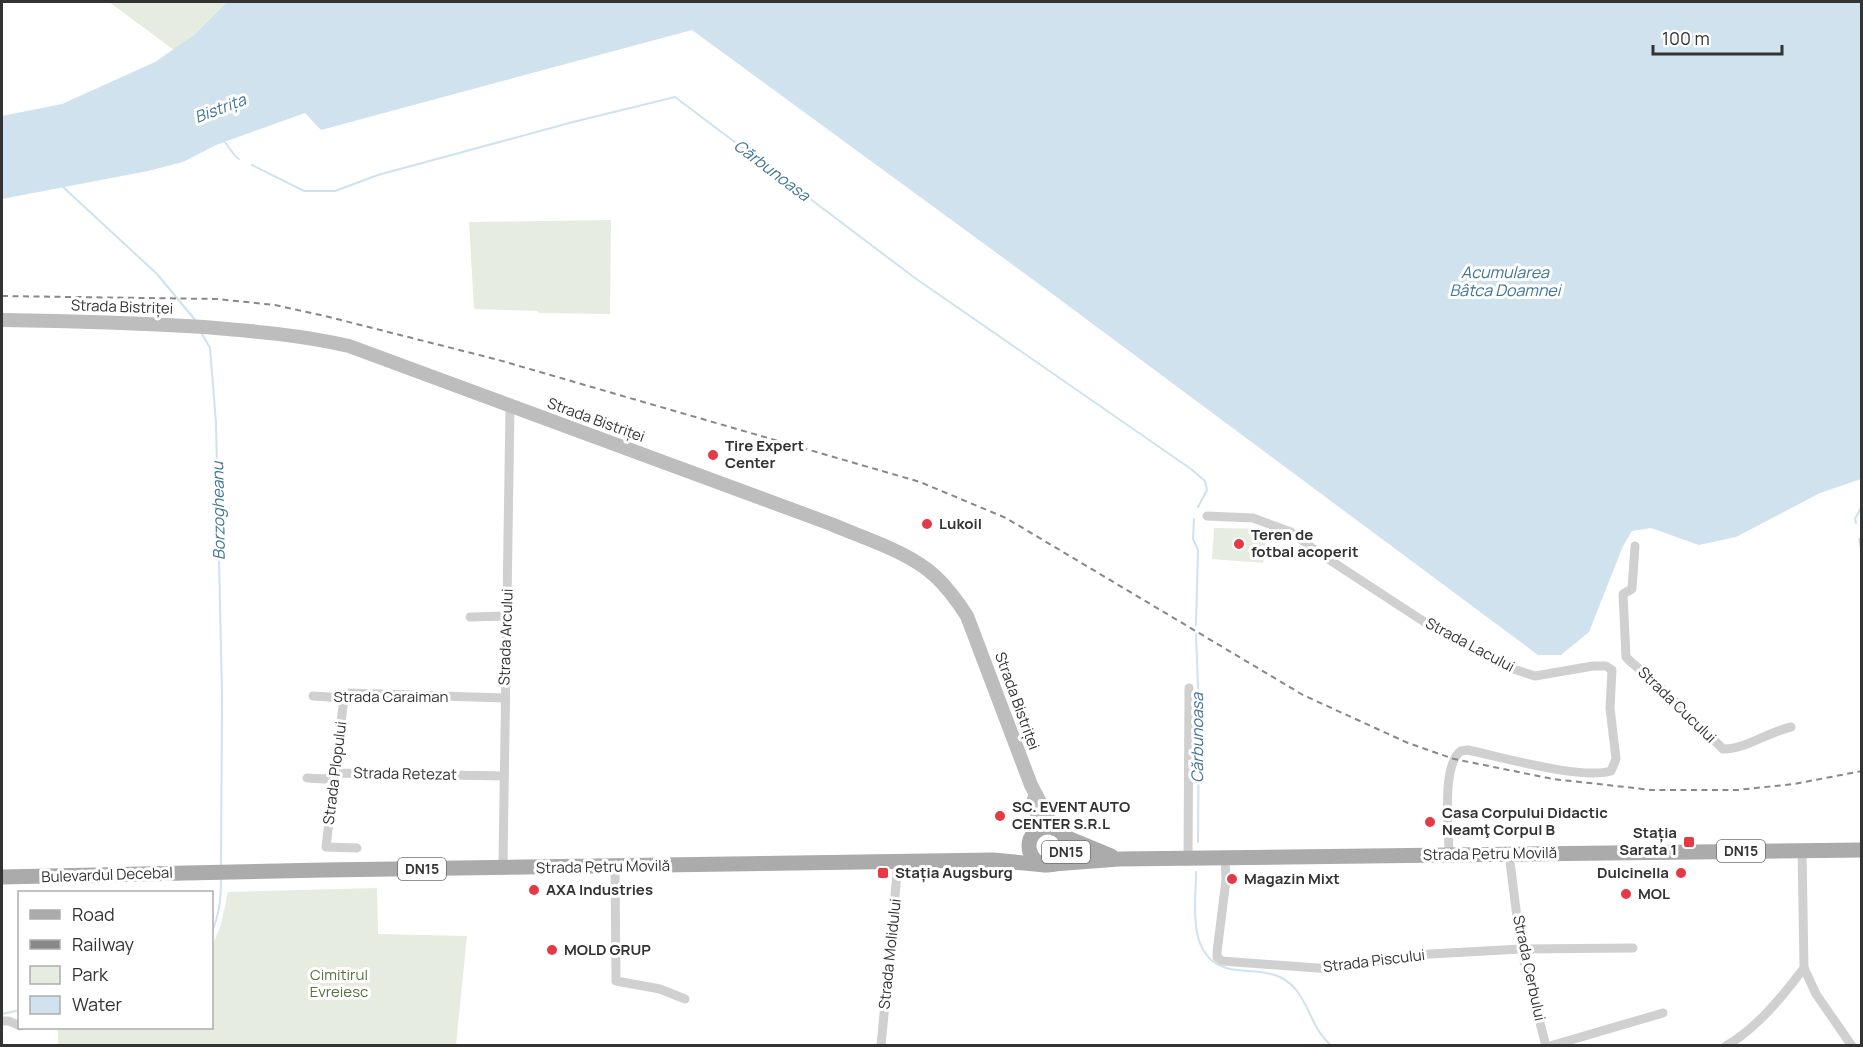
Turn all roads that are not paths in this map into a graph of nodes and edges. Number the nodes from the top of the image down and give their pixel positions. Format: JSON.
{"nodes":[{"id":1,"x":2,"y":320,"type":"edge"},
{"id":2,"x":510,"y":407,"type":"junction"},
{"id":3,"x":1207,"y":516,"type":"dead end"},
{"id":4,"x":1635,"y":546,"type":"dead end"},
{"id":5,"x":470,"y":616,"type":"dead end"},
{"id":6,"x":508,"y":616,"type":"junction"},
{"id":7,"x":1630,"y":661,"type":"junction"},
{"id":8,"x":1612,"y":670,"type":"junction"},
{"id":9,"x":1189,"y":688,"type":"dead end"},
{"id":10,"x":313,"y":696,"type":"dead end"},
{"id":11,"x":344,"y":698,"type":"junction"},
{"id":12,"x":504,"y":698,"type":"junction"},
{"id":13,"x":1791,"y":727,"type":"dead end"},
{"id":14,"x":335,"y":772,"type":"junction"},
{"id":15,"x":504,"y":776,"type":"junction"},
{"id":16,"x":307,"y":778,"type":"dead end"},
{"id":17,"x":1031,"y":785,"type":"junction"},
{"id":18,"x":1060,"y":833,"type":"junction"},
{"id":19,"x":1033,"y":839,"type":"junction"},
{"id":20,"x":357,"y":848,"type":"dead end"},
{"id":21,"x":1802,"y":850,"type":"junction"},
{"id":22,"x":1862,"y":850,"type":"edge"},
{"id":23,"x":1509,"y":854,"type":"junction"},
{"id":24,"x":1449,"y":855,"type":"junction"},
{"id":25,"x":1188,"y":858,"type":"junction"},
{"id":26,"x":1225,"y":858,"type":"junction"},
{"id":27,"x":1119,"y":859,"type":"junction"},
{"id":28,"x":993,"y":860,"type":"junction"},
{"id":29,"x":898,"y":862,"type":"junction"},
{"id":30,"x":1049,"y":865,"type":"junction"},
{"id":31,"x":615,"y":866,"type":"junction"},
{"id":32,"x":503,"y":868,"type":"junction"},
{"id":33,"x":221,"y":872,"type":"joint"},
{"id":34,"x":2,"y":877,"type":"edge"},
{"id":35,"x":1633,"y":948,"type":"dead end"},
{"id":36,"x":1521,"y":949,"type":"junction"},
{"id":37,"x":1804,"y":968,"type":"junction"},
{"id":38,"x":685,"y":999,"type":"dead end"},
{"id":39,"x":1663,"y":1013,"type":"dead end"},
{"id":40,"x":2,"y":1021,"type":"edge"},
{"id":41,"x":18,"y":1025,"type":"edge"},
{"id":42,"x":881,"y":1046,"type":"edge"},
{"id":43,"x":1545,"y":1046,"type":"edge"},
{"id":44,"x":1550,"y":1046,"type":"edge"},
{"id":45,"x":1726,"y":1046,"type":"edge"},
{"id":46,"x":1852,"y":1046,"type":"edge"}],
"edges":[{"from":1,"to":2,"type":"main road","name":"Strada Bistriței"},
{"from":2,"to":6,"type":"street","name":"Strada Arcului"},
{"from":2,"to":17,"type":"main road","name":"Strada Bistriței"},
{"from":3,"to":8,"type":"street","name":"Strada Lacului"},
{"from":4,"to":7,"type":"street"},
{"from":5,"to":6,"type":"street"},
{"from":6,"to":12,"type":"street","name":"Strada Arcului"},
{"from":7,"to":8,"type":"street"},
{"from":7,"to":13,"type":"street","name":"Strada Cucului"},
{"from":8,"to":24,"type":"street"},
{"from":9,"to":25,"type":"street"},
{"from":10,"to":11,"type":"street","name":"Strada Caraiman"},
{"from":11,"to":12,"type":"street","name":"Strada Caraiman"},
{"from":11,"to":14,"type":"street","name":"Strada Plopului"},
{"from":12,"to":15,"type":"street","name":"Strada Arcului"},
{"from":14,"to":15,"type":"street","name":"Strada Retezat"},
{"from":14,"to":16,"type":"street","name":"Strada Retezat"},
{"from":14,"to":20,"type":"street","name":"Strada Plopului"},
{"from":15,"to":32,"type":"street","name":"Strada Arcului"},
{"from":17,"to":18,"type":"main road","name":"Strada Bistriței"},
{"from":17,"to":19,"type":"main road","name":"Strada Bistriței"},
{"from":18,"to":19,"type":"main road","number":"DN15"},
{"from":18,"to":27,"type":"main road","name":"Strada Petru Movilă","number":"DN15"},
{"from":18,"to":30,"type":"main road","number":"DN15"},
{"from":19,"to":28,"type":"main road","name":"Strada Petru Movilă","number":"DN15"},
{"from":19,"to":30,"type":"main road","number":"DN15"},
{"from":21,"to":22,"type":"main road","name":"Strada Petru Movilă","number":"DN15"},
{"from":21,"to":23,"type":"main road","name":"Strada Petru Movilă","number":"DN15"},
{"from":21,"to":37,"type":"street"},
{"from":23,"to":24,"type":"main road","name":"Strada Petru Movilă","number":"DN15"},
{"from":23,"to":36,"type":"street","name":"Strada Cerbului"},
{"from":24,"to":26,"type":"main road","name":"Strada Petru Movilă","number":"DN15"},
{"from":25,"to":26,"type":"main road","name":"Strada Petru Movilă","number":"DN15"},
{"from":25,"to":27,"type":"main road","name":"Strada Petru Movilă","number":"DN15"},
{"from":26,"to":36,"type":"street","name":"Strada Piscului"},
{"from":27,"to":30,"type":"main road","name":"Strada Petru Movilă","number":"DN15"},
{"from":28,"to":29,"type":"main road","name":"Strada Petru Movilă","number":"DN15"},
{"from":28,"to":30,"type":"main road","name":"Strada Petru Movilă","number":"DN15"},
{"from":29,"to":31,"type":"main road","name":"Strada Petru Movilă","number":"DN15"},
{"from":29,"to":42,"type":"street","name":"Strada Molidului"},
{"from":31,"to":32,"type":"main road","name":"Strada Petru Movilă","number":"DN15"},
{"from":31,"to":38,"type":"street"},
{"from":32,"to":33,"type":"main road","name":"Strada Petru Movilă","number":"DN15"},
{"from":33,"to":34,"type":"main road","name":"Bulevardul Decebal","number":"DN15"},
{"from":35,"to":36,"type":"street","name":"Strada Piscului"},
{"from":36,"to":43,"type":"street","name":"Strada Cerbului"},
{"from":37,"to":45,"type":"street"},
{"from":37,"to":46,"type":"street"},
{"from":39,"to":44,"type":"street"},
{"from":40,"to":41,"type":"street"}]}
